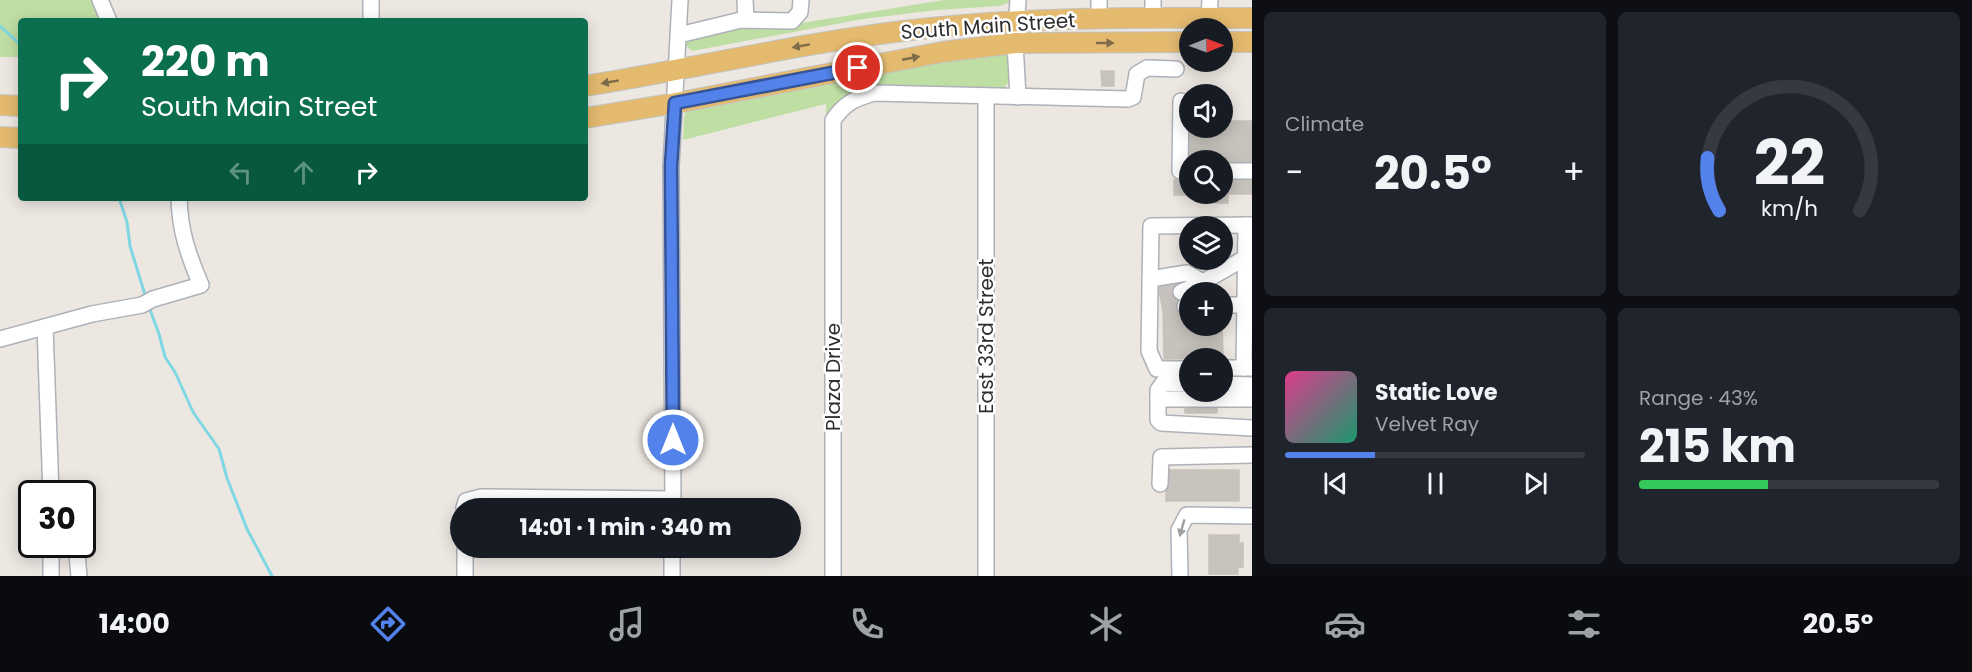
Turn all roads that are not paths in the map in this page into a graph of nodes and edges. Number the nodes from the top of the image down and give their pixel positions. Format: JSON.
{"nodes":[{"id":1,"x":100,"y":0,"type":"edge"},
{"id":2,"x":371,"y":0,"type":"edge"},
{"id":3,"x":680,"y":0,"type":"edge"},
{"id":4,"x":745,"y":0,"type":"edge"},
{"id":5,"x":801,"y":0,"type":"edge"},
{"id":6,"x":1018,"y":0,"type":"edge"},
{"id":7,"x":1099,"y":9,"type":"edge"},
{"id":8,"x":1153,"y":9,"type":"edge"},
{"id":9,"x":1209,"y":9,"type":"edge"},
{"id":10,"x":1247,"y":14,"type":"edge"},
{"id":11,"x":108,"y":18,"type":"edge"},
{"id":12,"x":370,"y":18,"type":"edge"},
{"id":13,"x":746,"y":20,"type":"junction"},
{"id":14,"x":1017,"y":21,"type":"junction"},
{"id":15,"x":679,"y":35,"type":"junction"},
{"id":16,"x":1179,"y":42,"type":"edge"},
{"id":17,"x":1233,"y":42,"type":"edge"},
{"id":18,"x":1252,"y":42,"type":"edge"},
{"id":19,"x":1015,"y":43,"type":"junction"},
{"id":20,"x":1233,"y":44,"type":"edge"},
{"id":21,"x":1252,"y":49,"type":"edge"},
{"id":22,"x":677,"y":69,"type":"junction"},
{"id":23,"x":1176,"y":69,"type":"dead end"},
{"id":24,"x":588,"y":85,"type":"edge"},
{"id":25,"x":986,"y":96,"type":"junction"},
{"id":26,"x":1018,"y":97,"type":"junction"},
{"id":27,"x":675,"y":103,"type":"junction"},
{"id":28,"x":0,"y":105,"type":"edge"},
{"id":29,"x":18,"y":106,"type":"edge"},
{"id":30,"x":588,"y":118,"type":"edge"},
{"id":31,"x":0,"y":137,"type":"edge"},
{"id":32,"x":18,"y":138,"type":"edge"},
{"id":33,"x":1233,"y":171,"type":"edge"},
{"id":34,"x":1252,"y":171,"type":"edge"},
{"id":35,"x":179,"y":201,"type":"edge"},
{"id":36,"x":1249,"y":225,"type":"edge"},
{"id":37,"x":1249,"y":260,"type":"edge"},
{"id":38,"x":1150,"y":279,"type":"junction"},
{"id":39,"x":1198,"y":282,"type":"edge"},
{"id":40,"x":1212,"y":282,"type":"edge"},
{"id":41,"x":1233,"y":305,"type":"edge"},
{"id":42,"x":1245,"y":305,"type":"junction"},
{"id":43,"x":45,"y":327,"type":"junction"},
{"id":44,"x":0,"y":339,"type":"edge"},
{"id":45,"x":1248,"y":368,"type":"edge"},
{"id":46,"x":1179,"y":369,"type":"edge"},
{"id":47,"x":1179,"y":384,"type":"edge"},
{"id":48,"x":1233,"y":384,"type":"edge"},
{"id":49,"x":1252,"y":385,"type":"edge"},
{"id":50,"x":1158,"y":399,"type":"junction"},
{"id":51,"x":1252,"y":399,"type":"edge"},
{"id":52,"x":1247,"y":428,"type":"edge"},
{"id":53,"x":1252,"y":455,"type":"edge"},
{"id":54,"x":50,"y":480,"type":"edge"},
{"id":55,"x":1160,"y":484,"type":"dead end"},
{"id":56,"x":472,"y":498,"type":"edge"},
{"id":57,"x":512,"y":498,"type":"edge"},
{"id":58,"x":673,"y":498,"type":"edge"},
{"id":59,"x":1252,"y":516,"type":"edge"},
{"id":60,"x":51,"y":558,"type":"edge"},
{"id":61,"x":77,"y":558,"type":"edge"},
{"id":62,"x":465,"y":558,"type":"edge"},
{"id":63,"x":672,"y":558,"type":"edge"},
{"id":64,"x":51,"y":576,"type":"edge"},
{"id":65,"x":79,"y":576,"type":"edge"},
{"id":66,"x":465,"y":576,"type":"edge"},
{"id":67,"x":672,"y":576,"type":"edge"},
{"id":68,"x":833,"y":576,"type":"edge"},
{"id":69,"x":986,"y":576,"type":"edge"},
{"id":70,"x":1180,"y":576,"type":"edge"}],
"edges":[{"from":1,"to":11,"type":"street"},
{"from":2,"to":12,"type":"street"},
{"from":3,"to":15,"type":"street"},
{"from":4,"to":13,"type":"street"},
{"from":5,"to":13,"type":"street"},
{"from":6,"to":14,"type":"street"},
{"from":7,"to":8,"type":"main road","name":"South Main Street"},
{"from":7,"to":14,"type":"main road","name":"South Main Street"},
{"from":8,"to":9,"type":"main road","name":"South Main Street"},
{"from":9,"to":10,"type":"main road","name":"South Main Street"},
{"from":13,"to":15,"type":"street"},
{"from":14,"to":19,"type":"street"},
{"from":14,"to":22,"type":"main road","name":"South Main Street","one_way":true},
{"from":15,"to":22,"type":"street"},
{"from":19,"to":16,"type":"main road","name":"South Main Street","one_way":true},
{"from":17,"to":18,"type":"main road"},
{"from":19,"to":26,"type":"street"},
{"from":27,"to":19,"type":"main road","name":"South Main Street","one_way":true},
{"from":20,"to":21,"type":"main road"},
{"from":22,"to":24,"type":"main road","name":"South Main Street","one_way":true},
{"from":22,"to":27,"type":"street"},
{"from":23,"to":26,"type":"street","name":"Plaza Drive"},
{"from":25,"to":26,"type":"street","name":"Plaza Drive"},
{"from":25,"to":68,"type":"street","name":"Plaza Drive"},
{"from":25,"to":69,"type":"street","name":"East 33rd Street"},
{"from":27,"to":30,"type":"main road","name":"South Main Street"},
{"from":27,"to":58,"type":"street"},
{"from":28,"to":29,"type":"main road"},
{"from":31,"to":32,"type":"main road"},
{"from":33,"to":34,"type":"street"},
{"from":35,"to":43,"type":"street"},
{"from":36,"to":37,"type":"street"},
{"from":36,"to":38,"type":"street"},
{"from":37,"to":40,"type":"street"},
{"from":37,"to":42,"type":"street"},
{"from":38,"to":39,"type":"street"},
{"from":38,"to":46,"type":"street"},
{"from":41,"to":42,"type":"street"},
{"from":42,"to":45,"type":"street"},
{"from":43,"to":44,"type":"street"},
{"from":43,"to":54,"type":"street"},
{"from":47,"to":50,"type":"street"},
{"from":48,"to":49,"type":"street"},
{"from":50,"to":51,"type":"street"},
{"from":50,"to":52,"type":"street"},
{"from":53,"to":55,"type":"street"},
{"from":56,"to":57,"type":"street"},
{"from":59,"to":70,"type":"street","one_way":true},
{"from":60,"to":64,"type":"street"},
{"from":61,"to":65,"type":"street"},
{"from":62,"to":66,"type":"street"},
{"from":63,"to":67,"type":"street"}]}
